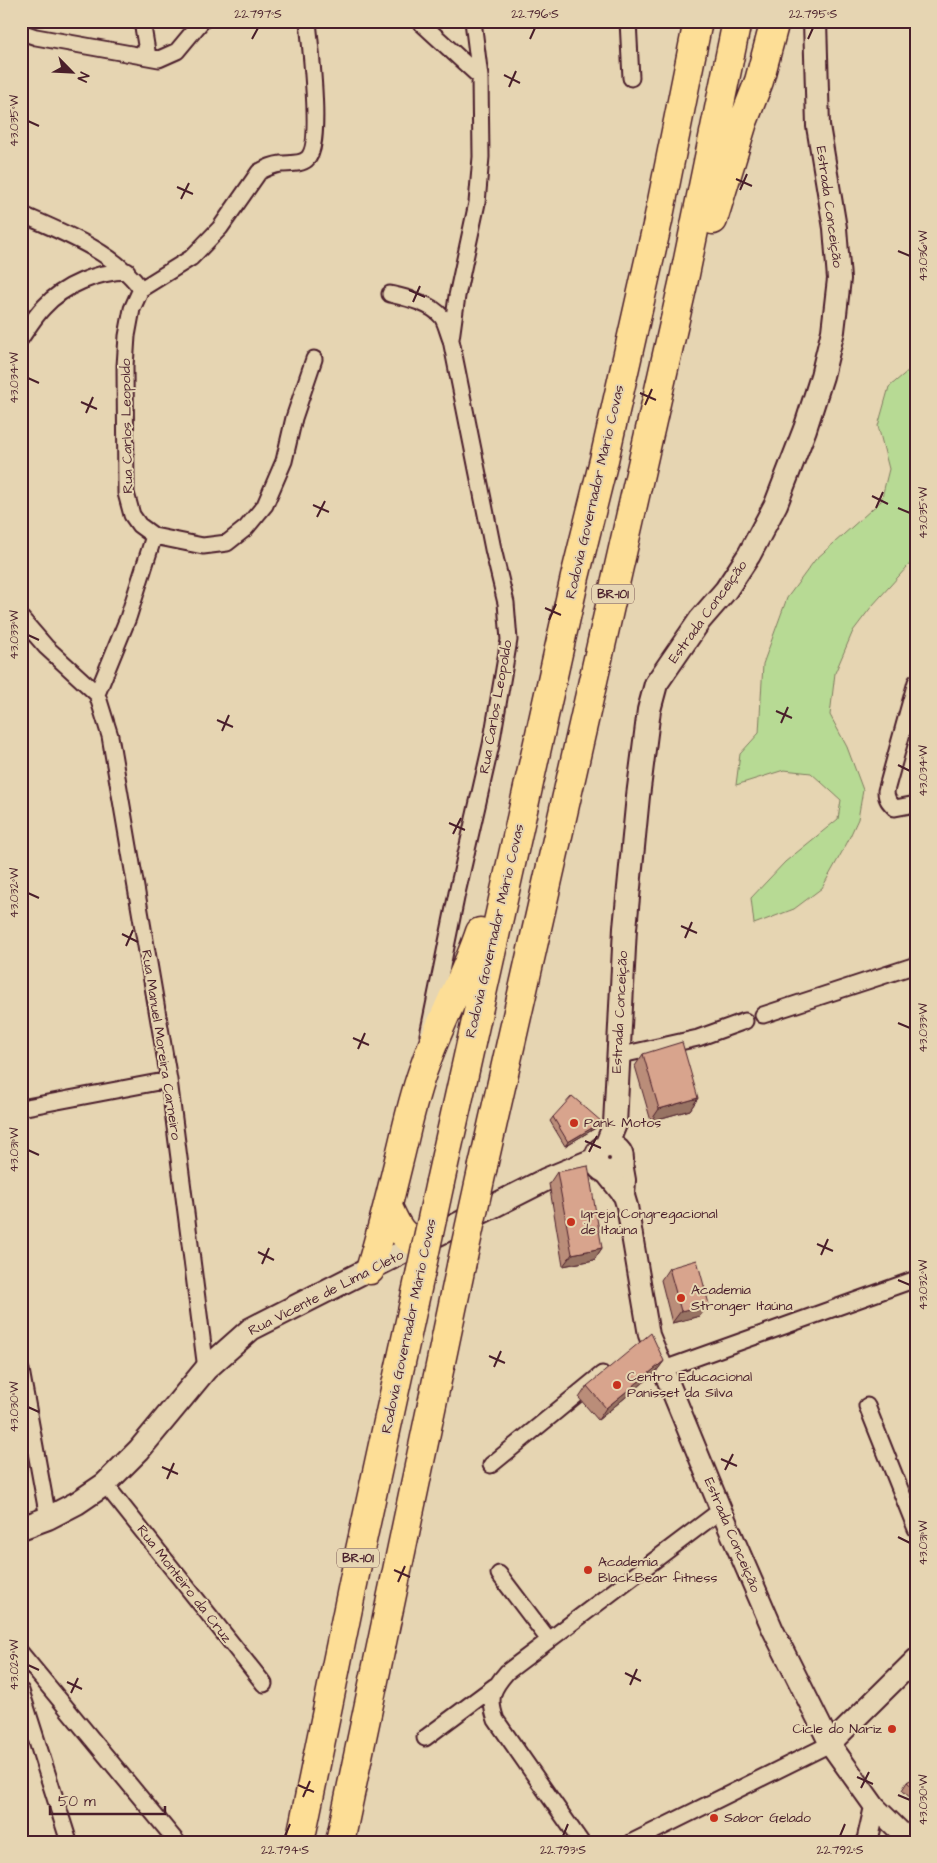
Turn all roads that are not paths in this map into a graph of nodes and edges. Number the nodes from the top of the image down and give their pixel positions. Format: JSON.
{"nodes":[{"id":1,"x":142,"y":21,"type":"edge"},
{"id":2,"x":202,"y":21,"type":"edge"},
{"id":3,"x":308,"y":21,"type":"edge"},
{"id":4,"x":418,"y":21,"type":"edge"},
{"id":5,"x":473,"y":21,"type":"edge"},
{"id":6,"x":628,"y":21,"type":"edge"},
{"id":7,"x":698,"y":21,"type":"edge"},
{"id":8,"x":737,"y":21,"type":"edge"},
{"id":9,"x":775,"y":21,"type":"edge"},
{"id":10,"x":815,"y":21,"type":"edge"},
{"id":11,"x":21,"y":32,"type":"edge"},
{"id":12,"x":148,"y":57,"type":"junction"},
{"id":13,"x":480,"y":77,"type":"junction"},
{"id":14,"x":631,"y":78,"type":"dead end"},
{"id":15,"x":21,"y":214,"type":"edge"},
{"id":16,"x":126,"y":271,"type":"junction"},
{"id":17,"x":141,"y":289,"type":"junction"},
{"id":18,"x":390,"y":294,"type":"dead end"},
{"id":19,"x":21,"y":338,"type":"edge"},
{"id":20,"x":451,"y":340,"type":"junction"},
{"id":21,"x":314,"y":359,"type":"dead end"},
{"id":22,"x":636,"y":493,"type":"junction"},
{"id":23,"x":154,"y":536,"type":"junction"},
{"id":24,"x":21,"y":618,"type":"edge"},
{"id":25,"x":916,"y":682,"type":"edge"},
{"id":26,"x":98,"y":694,"type":"junction"},
{"id":27,"x":524,"y":800,"type":"junction"},
{"id":28,"x":916,"y":804,"type":"edge"},
{"id":29,"x":916,"y":965,"type":"edge"},
{"id":30,"x":763,"y":1015,"type":"dead end"},
{"id":31,"x":745,"y":1021,"type":"dead end"},
{"id":32,"x":617,"y":1056,"type":"junction"},
{"id":33,"x":424,"y":1066,"type":"junction"},
{"id":34,"x":169,"y":1080,"type":"junction"},
{"id":35,"x":21,"y":1108,"type":"edge"},
{"id":36,"x":608,"y":1159,"type":"junction"},
{"id":37,"x":388,"y":1207,"type":"junction"},
{"id":38,"x":419,"y":1244,"type":"junction"},
{"id":39,"x":370,"y":1270,"type":"junction"},
{"id":40,"x":916,"y":1279,"type":"edge"},
{"id":41,"x":612,"y":1366,"type":"edge"},
{"id":42,"x":206,"y":1369,"type":"junction"},
{"id":43,"x":664,"y":1369,"type":"junction"},
{"id":44,"x":21,"y":1370,"type":"edge"},
{"id":45,"x":867,"y":1406,"type":"dead end"},
{"id":46,"x":492,"y":1464,"type":"dead end"},
{"id":47,"x":105,"y":1484,"type":"junction"},
{"id":48,"x":720,"y":1510,"type":"junction"},
{"id":49,"x":48,"y":1518,"type":"junction"},
{"id":50,"x":21,"y":1528,"type":"edge"},
{"id":51,"x":916,"y":1529,"type":"edge"},
{"id":52,"x":499,"y":1574,"type":"dead end"},
{"id":53,"x":550,"y":1640,"type":"junction"},
{"id":54,"x":21,"y":1653,"type":"edge"},
{"id":55,"x":916,"y":1659,"type":"edge"},
{"id":56,"x":264,"y":1684,"type":"dead end"},
{"id":57,"x":495,"y":1686,"type":"junction"},
{"id":58,"x":21,"y":1691,"type":"edge"},
{"id":59,"x":425,"y":1738,"type":"dead end"},
{"id":60,"x":830,"y":1744,"type":"junction"},
{"id":61,"x":875,"y":1806,"type":"junction"},
{"id":62,"x":69,"y":1842,"type":"edge"},
{"id":63,"x":177,"y":1842,"type":"edge"},
{"id":64,"x":300,"y":1842,"type":"edge"},
{"id":65,"x":340,"y":1842,"type":"edge"},
{"id":66,"x":581,"y":1842,"type":"edge"},
{"id":67,"x":632,"y":1842,"type":"edge"},
{"id":68,"x":867,"y":1842,"type":"edge"},
{"id":69,"x":911,"y":1842,"type":"edge"}],
"edges":[{"from":1,"to":12,"type":"street"},
{"from":2,"to":12,"type":"street"},
{"from":3,"to":17,"type":"street"},
{"from":4,"to":13,"type":"street"},
{"from":5,"to":13,"type":"street"},
{"from":6,"to":14,"type":"street"},
{"from":7,"to":27,"type":"highway","name":"Rodovia Governador Mário Covas","number":"BR-101"},
{"from":8,"to":22,"type":"highway","number":"BR-101"},
{"from":9,"to":22,"type":"highway"},
{"from":10,"to":32,"type":"main road","name":"Estrada Conceição"},
{"from":11,"to":12,"type":"street"},
{"from":13,"to":20,"type":"street"},
{"from":15,"to":16,"type":"street"},
{"from":16,"to":17,"type":"street"},
{"from":16,"to":19,"type":"street"},
{"from":17,"to":23,"type":"street","name":"Rua Carlos Leopoldo"},
{"from":18,"to":20,"type":"street","name":"Rua Carlos Leopoldo"},
{"from":20,"to":33,"type":"street","name":"Rua Carlos Leopoldo"},
{"from":21,"to":23,"type":"street","name":"Rua Carlos Leopoldo"},
{"from":22,"to":65,"type":"highway","number":"BR-101","bridge":true},
{"from":23,"to":26,"type":"street"},
{"from":24,"to":26,"type":"street"},
{"from":25,"to":28,"type":"street"},
{"from":26,"to":34,"type":"street","name":"Rua Manuel Moreira Carneiro"},
{"from":27,"to":33,"type":"highway"},
{"from":27,"to":64,"type":"highway","name":"Rodovia Governador Mário Covas","number":"BR-101","bridge":true},
{"from":29,"to":30,"type":"street"},
{"from":31,"to":32,"type":"street"},
{"from":32,"to":36,"type":"main road","name":"Estrada Conceição"},
{"from":33,"to":37,"type":"highway"},
{"from":34,"to":35,"type":"street"},
{"from":34,"to":42,"type":"street","name":"Rua Manuel Moreira Carneiro"},
{"from":36,"to":38,"type":"main road","name":"Rua Vicente de Lima Cleto"},
{"from":36,"to":43,"type":"street","name":"Estrada Conceição"},
{"from":37,"to":38,"type":"highway"},
{"from":37,"to":39,"type":"highway"},
{"from":38,"to":39,"type":"main road","name":"Rua Vicente de Lima Cleto"},
{"from":39,"to":42,"type":"main road","name":"Rua Vicente de Lima Cleto"},
{"from":40,"to":43,"type":"street"},
{"from":41,"to":46,"type":"street"},
{"from":42,"to":47,"type":"main road","name":"Rua Vicente de Lima Cleto"},
{"from":43,"to":48,"type":"street","name":"Estrada Conceição"},
{"from":44,"to":49,"type":"street"},
{"from":45,"to":51,"type":"street"},
{"from":47,"to":49,"type":"main road","name":"Rua Vicente de Lima Cleto"},
{"from":47,"to":56,"type":"street","name":"Rua Monteiro da Cruz"},
{"from":48,"to":53,"type":"street"},
{"from":48,"to":60,"type":"street","name":"Estrada Conceição"},
{"from":49,"to":50,"type":"main road","name":"Rua Vicente de Lima Cleto"},
{"from":52,"to":53,"type":"street"},
{"from":53,"to":57,"type":"street"},
{"from":54,"to":63,"type":"street"},
{"from":55,"to":60,"type":"street"},
{"from":57,"to":59,"type":"street"},
{"from":57,"to":66,"type":"street"},
{"from":58,"to":62,"type":"street"},
{"from":60,"to":61,"type":"street","name":"Estrada Conceição"},
{"from":60,"to":67,"type":"street"},
{"from":61,"to":68,"type":"street"},
{"from":61,"to":69,"type":"street","name":"Estrada Conceição"}]}
